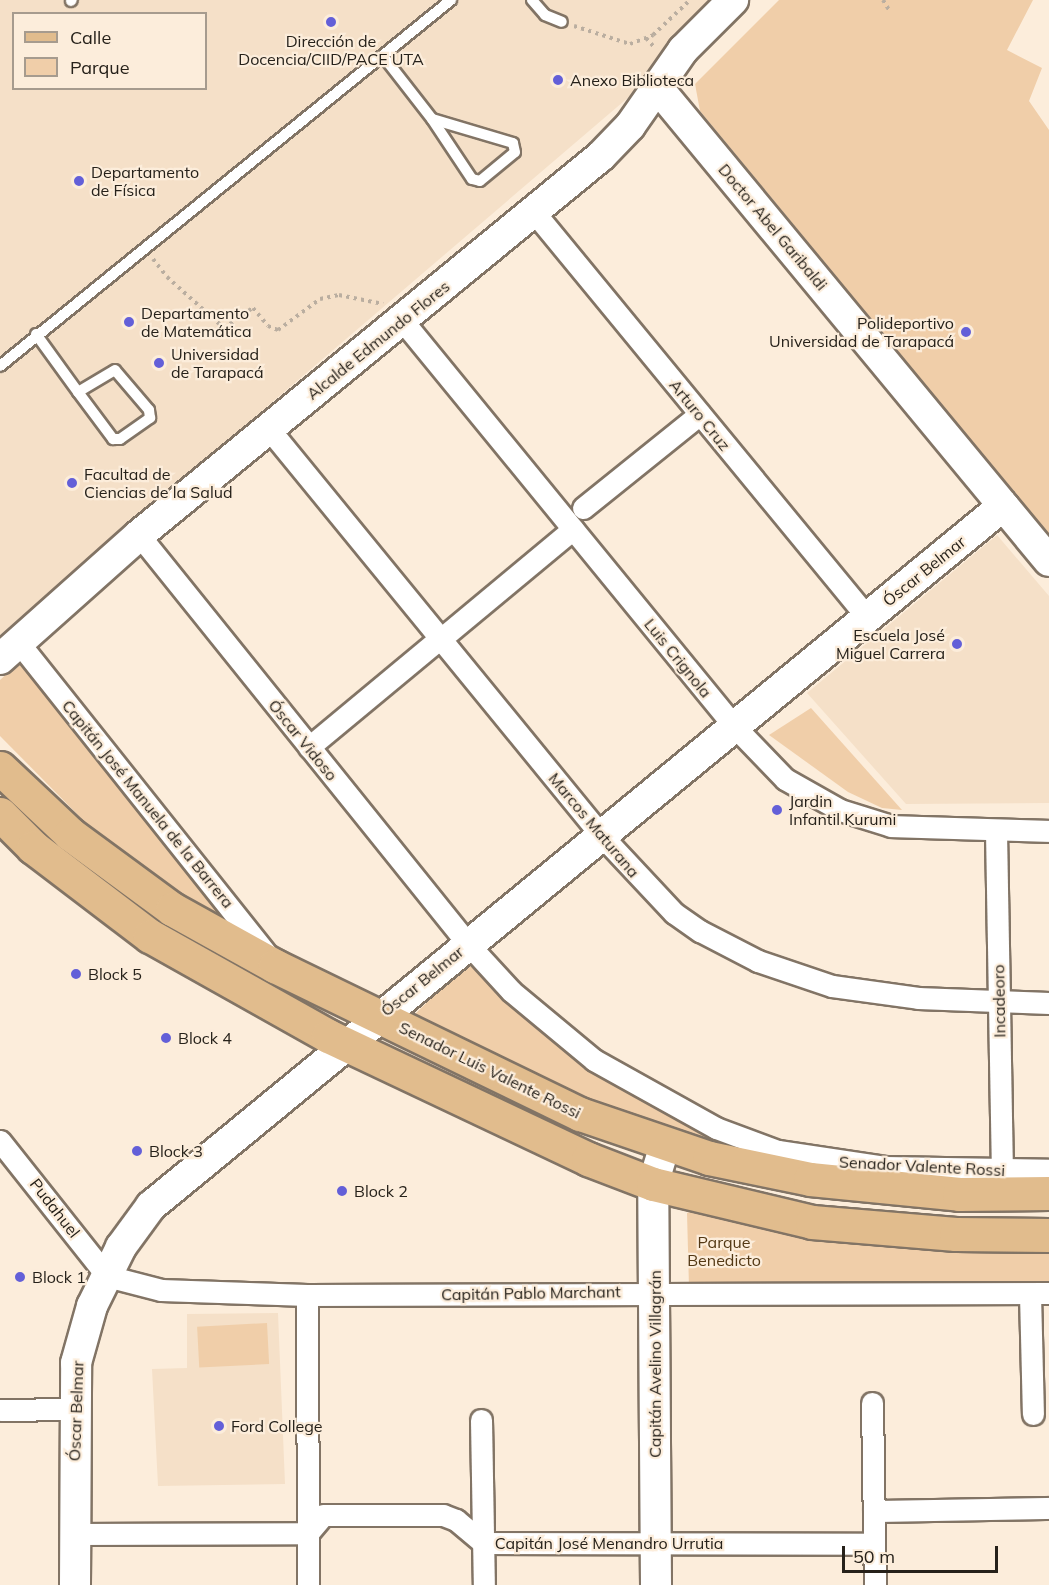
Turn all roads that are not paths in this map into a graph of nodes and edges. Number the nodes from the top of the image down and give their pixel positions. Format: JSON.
{"nodes":[{"id":1,"x":451,"y":0,"type":"edge"},
{"id":2,"x":532,"y":0,"type":"edge"},
{"id":3,"x":733,"y":0,"type":"edge"},
{"id":4,"x":562,"y":22,"type":"road end"},
{"id":5,"x":383,"y":56,"type":"junction"},
{"id":6,"x":657,"y":87,"type":"junction"},
{"id":7,"x":432,"y":119,"type":"junction"},
{"id":8,"x":534,"y":212,"type":"junction"},
{"id":9,"x":402,"y":320,"type":"junction"},
{"id":10,"x":36,"y":334,"type":"junction"},
{"id":11,"x":0,"y":366,"type":"edge"},
{"id":12,"x":78,"y":392,"type":"junction"},
{"id":13,"x":700,"y":414,"type":"junction"},
{"id":14,"x":269,"y":429,"type":"junction"},
{"id":15,"x":1003,"y":506,"type":"junction"},
{"id":16,"x":583,"y":508,"type":"dead end"},
{"id":17,"x":573,"y":529,"type":"junction"},
{"id":18,"x":139,"y":535,"type":"junction"},
{"id":19,"x":1049,"y":561,"type":"edge"},
{"id":20,"x":867,"y":617,"type":"junction"},
{"id":21,"x":444,"y":635,"type":"junction"},
{"id":22,"x":10,"y":651,"type":"edge"},
{"id":23,"x":734,"y":726,"type":"junction"},
{"id":24,"x":309,"y":747,"type":"junction"},
{"id":25,"x":0,"y":768,"type":"edge"},
{"id":26,"x":0,"y":814,"type":"edge"},
{"id":27,"x":996,"y":831,"type":"junction"},
{"id":28,"x":1049,"y":831,"type":"edge"},
{"id":29,"x":601,"y":835,"type":"junction"},
{"id":30,"x":468,"y":944,"type":"junction"},
{"id":31,"x":275,"y":966,"type":"junction"},
{"id":32,"x":999,"y":1003,"type":"junction"},
{"id":33,"x":1049,"y":1003,"type":"edge"},
{"id":34,"x":379,"y":1017,"type":"junction"},
{"id":35,"x":345,"y":1045,"type":"junction"},
{"id":36,"x":0,"y":1142,"type":"edge"},
{"id":37,"x":665,"y":1145,"type":"junction"},
{"id":38,"x":1002,"y":1170,"type":"junction"},
{"id":39,"x":1049,"y":1170,"type":"edge"},
{"id":40,"x":653,"y":1184,"type":"junction"},
{"id":41,"x":1049,"y":1193,"type":"edge"},
{"id":42,"x":1049,"y":1235,"type":"edge"},
{"id":43,"x":107,"y":1276,"type":"junction"},
{"id":44,"x":654,"y":1292,"type":"junction"},
{"id":45,"x":1039,"y":1294,"type":"edge"},
{"id":46,"x":307,"y":1295,"type":"junction"},
{"id":47,"x":872,"y":1402,"type":"dead end"},
{"id":48,"x":73,"y":1409,"type":"junction"},
{"id":49,"x":0,"y":1410,"type":"edge"},
{"id":50,"x":1033,"y":1414,"type":"dead end"},
{"id":51,"x":481,"y":1420,"type":"dead end"},
{"id":52,"x":1049,"y":1508,"type":"edge"},
{"id":53,"x":874,"y":1510,"type":"junction"},
{"id":54,"x":308,"y":1533,"type":"junction"},
{"id":55,"x":75,"y":1534,"type":"junction"},
{"id":56,"x":656,"y":1542,"type":"junction"},
{"id":57,"x":483,"y":1543,"type":"junction"},
{"id":58,"x":874,"y":1544,"type":"junction"},
{"id":59,"x":75,"y":1585,"type":"edge"},
{"id":60,"x":308,"y":1585,"type":"edge"},
{"id":61,"x":484,"y":1585,"type":"edge"},
{"id":62,"x":656,"y":1585,"type":"edge"},
{"id":63,"x":875,"y":1585,"type":"edge"}],
"edges":[{"from":1,"to":5,"type":"lane"},
{"from":2,"to":4,"type":"lane"},
{"from":3,"to":6,"type":"street","name":"Alcalde Edmundo Flores"},
{"from":5,"to":7,"type":"lane"},
{"from":5,"to":10,"type":"lane"},
{"from":6,"to":8,"type":"street","name":"Alcalde Edmundo Flores"},
{"from":6,"to":15,"type":"street","name":"Doctor Abel Garibaldi"},
{"from":7,"to":7,"type":"lane"},
{"from":8,"to":9,"type":"street","name":"Alcalde Edmundo Flores"},
{"from":8,"to":13,"type":"street","name":"Arturo Cruz"},
{"from":9,"to":14,"type":"street","name":"Alcalde Edmundo Flores"},
{"from":9,"to":17,"type":"street","name":"Luis Crignola"},
{"from":10,"to":11,"type":"lane"},
{"from":10,"to":12,"type":"lane"},
{"from":12,"to":12,"type":"lane"},
{"from":13,"to":16,"type":"street"},
{"from":13,"to":20,"type":"street","name":"Arturo Cruz"},
{"from":14,"to":18,"type":"street","name":"Alcalde Edmundo Flores"},
{"from":14,"to":21,"type":"street","name":"Marcos Maturana"},
{"from":15,"to":19,"type":"street","name":"Doctor Abel Garibaldi"},
{"from":15,"to":20,"type":"street","name":"Óscar Belmar"},
{"from":17,"to":21,"type":"street"},
{"from":17,"to":23,"type":"street","name":"Luis Crignola"},
{"from":18,"to":22,"type":"street","name":"Alcalde Edmundo Flores"},
{"from":18,"to":24,"type":"street","name":"Óscar Vidoso"},
{"from":20,"to":23,"type":"street","name":"Óscar Belmar"},
{"from":21,"to":24,"type":"street"},
{"from":21,"to":29,"type":"street","name":"Marcos Maturana"},
{"from":22,"to":31,"type":"street","name":"Capitán José Manuela de la Barrera"},
{"from":23,"to":27,"type":"street","name":"Luis Crignola"},
{"from":23,"to":29,"type":"street","name":"Óscar Belmar"},
{"from":24,"to":30,"type":"street","name":"Óscar Vidoso"},
{"from":25,"to":31,"type":"main road","name":"Senador Luis Valente Rossi"},
{"from":26,"to":35,"type":"main road"},
{"from":27,"to":28,"type":"street","name":"Luis Crignola"},
{"from":27,"to":32,"type":"street","name":"Incadeoro"},
{"from":29,"to":30,"type":"street","name":"Óscar Belmar"},
{"from":29,"to":32,"type":"street","name":"Marcos Maturana"},
{"from":30,"to":34,"type":"street","name":"Óscar Belmar"},
{"from":30,"to":38,"type":"street","name":"Senador Valente Rossi"},
{"from":31,"to":34,"type":"main road","name":"Senador Luis Valente Rossi"},
{"from":32,"to":33,"type":"street","name":"Marcos Maturana"},
{"from":32,"to":38,"type":"street","name":"Incadeoro"},
{"from":34,"to":35,"type":"street","name":"Óscar Belmar"},
{"from":34,"to":37,"type":"main road","name":"Senador Luis Valente Rossi"},
{"from":35,"to":40,"type":"main road"},
{"from":35,"to":43,"type":"street","name":"Óscar Belmar"},
{"from":36,"to":43,"type":"street","name":"Pudahuel"},
{"from":37,"to":40,"type":"street","name":"Capitán Avelino Villagrán"},
{"from":37,"to":41,"type":"main road","name":"Senador Luis Valente Rossi"},
{"from":38,"to":39,"type":"street","name":"Senador Valente Rossi"},
{"from":40,"to":42,"type":"main road"},
{"from":40,"to":44,"type":"street","name":"Capitán Avelino Villagrán"},
{"from":43,"to":46,"type":"street","name":"Capitán Pablo Marchant"},
{"from":43,"to":48,"type":"street","name":"Óscar Belmar"},
{"from":44,"to":45,"type":"street","name":"Capitán Pablo Marchant"},
{"from":44,"to":46,"type":"street","name":"Capitán Pablo Marchant"},
{"from":44,"to":56,"type":"street","name":"Capitán Avelino Villagrán"},
{"from":45,"to":50,"type":"street","name":"Capitán Pablo Marchant"},
{"from":46,"to":54,"type":"street"},
{"from":47,"to":53,"type":"street"},
{"from":48,"to":49,"type":"street"},
{"from":48,"to":55,"type":"street","name":"Óscar Belmar"},
{"from":51,"to":57,"type":"street"},
{"from":52,"to":53,"type":"street"},
{"from":53,"to":58,"type":"street"},
{"from":54,"to":55,"type":"street"},
{"from":54,"to":57,"type":"street","name":"Capitán José Menandro Urrutia"},
{"from":54,"to":60,"type":"street"},
{"from":55,"to":59,"type":"street","name":"Óscar Belmar"},
{"from":56,"to":57,"type":"street","name":"Capitán José Menandro Urrutia"},
{"from":56,"to":58,"type":"street","name":"Capitán José Menandro Urrutia"},
{"from":56,"to":62,"type":"street","name":"Capitán Avelino Villagrán"},
{"from":57,"to":61,"type":"street"},
{"from":58,"to":63,"type":"street"}]}
